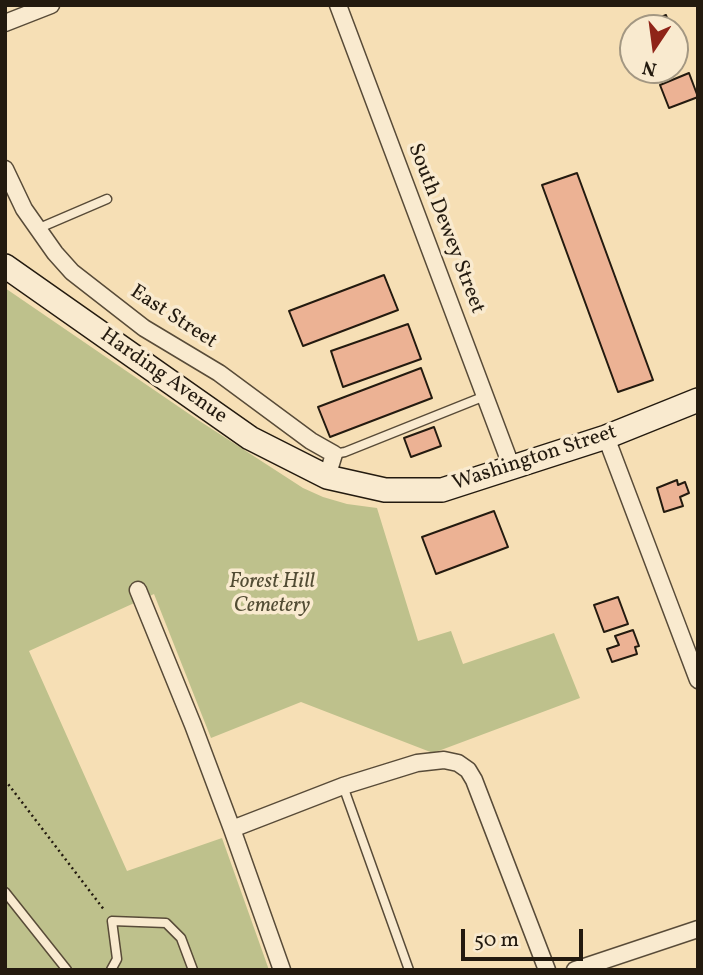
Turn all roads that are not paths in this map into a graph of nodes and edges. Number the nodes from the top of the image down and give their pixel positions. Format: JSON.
{"nodes":[{"id":1,"x":51,"y":5,"type":"edge"},
{"id":2,"x":338,"y":5,"type":"edge"},
{"id":3,"x":12,"y":15,"type":"edge"},
{"id":4,"x":5,"y":169,"type":"edge"},
{"id":5,"x":107,"y":199,"type":"dead end"},
{"id":6,"x":37,"y":229,"type":"junction"},
{"id":7,"x":5,"y":266,"type":"edge"},
{"id":8,"x":485,"y":396,"type":"junction"},
{"id":9,"x":698,"y":400,"type":"edge"},
{"id":10,"x":606,"y":437,"type":"junction"},
{"id":11,"x":334,"y":454,"type":"junction"},
{"id":12,"x":512,"y":468,"type":"junction"},
{"id":13,"x":327,"y":477,"type":"junction"},
{"id":14,"x":138,"y":590,"type":"dead end"},
{"id":15,"x":694,"y":661,"type":"edge"},
{"id":16,"x":698,"y":680,"type":"edge"},
{"id":17,"x":343,"y":786,"type":"junction"},
{"id":18,"x":232,"y":829,"type":"junction"},
{"id":19,"x":5,"y":892,"type":"edge"},
{"id":20,"x":698,"y":929,"type":"edge"},
{"id":21,"x":67,"y":970,"type":"edge"},
{"id":22,"x":111,"y":970,"type":"edge"},
{"id":23,"x":192,"y":970,"type":"edge"},
{"id":24,"x":282,"y":970,"type":"edge"},
{"id":25,"x":409,"y":970,"type":"edge"},
{"id":26,"x":547,"y":970,"type":"edge"},
{"id":27,"x":575,"y":970,"type":"edge"}],
"edges":[{"from":1,"to":3,"type":"street"},
{"from":2,"to":8,"type":"street","name":"South Dewey Street"},
{"from":4,"to":6,"type":"street","name":"East Street"},
{"from":5,"to":6,"type":"lane"},
{"from":6,"to":11,"type":"street","name":"East Street"},
{"from":7,"to":13,"type":"main road","name":"Harding Avenue"},
{"from":8,"to":11,"type":"lane"},
{"from":8,"to":12,"type":"street","name":"South Dewey Street"},
{"from":9,"to":10,"type":"main road","name":"Washington Street"},
{"from":10,"to":12,"type":"main road","name":"Washington Street"},
{"from":10,"to":15,"type":"street"},
{"from":11,"to":13,"type":"street"},
{"from":12,"to":13,"type":"main road","name":"Washington Street"},
{"from":14,"to":18,"type":"street"},
{"from":15,"to":16,"type":"street"},
{"from":17,"to":18,"type":"street"},
{"from":17,"to":25,"type":"lane"},
{"from":17,"to":26,"type":"street"},
{"from":18,"to":24,"type":"street"},
{"from":19,"to":21,"type":"lane"},
{"from":20,"to":27,"type":"street"},
{"from":22,"to":23,"type":"lane"}]}
